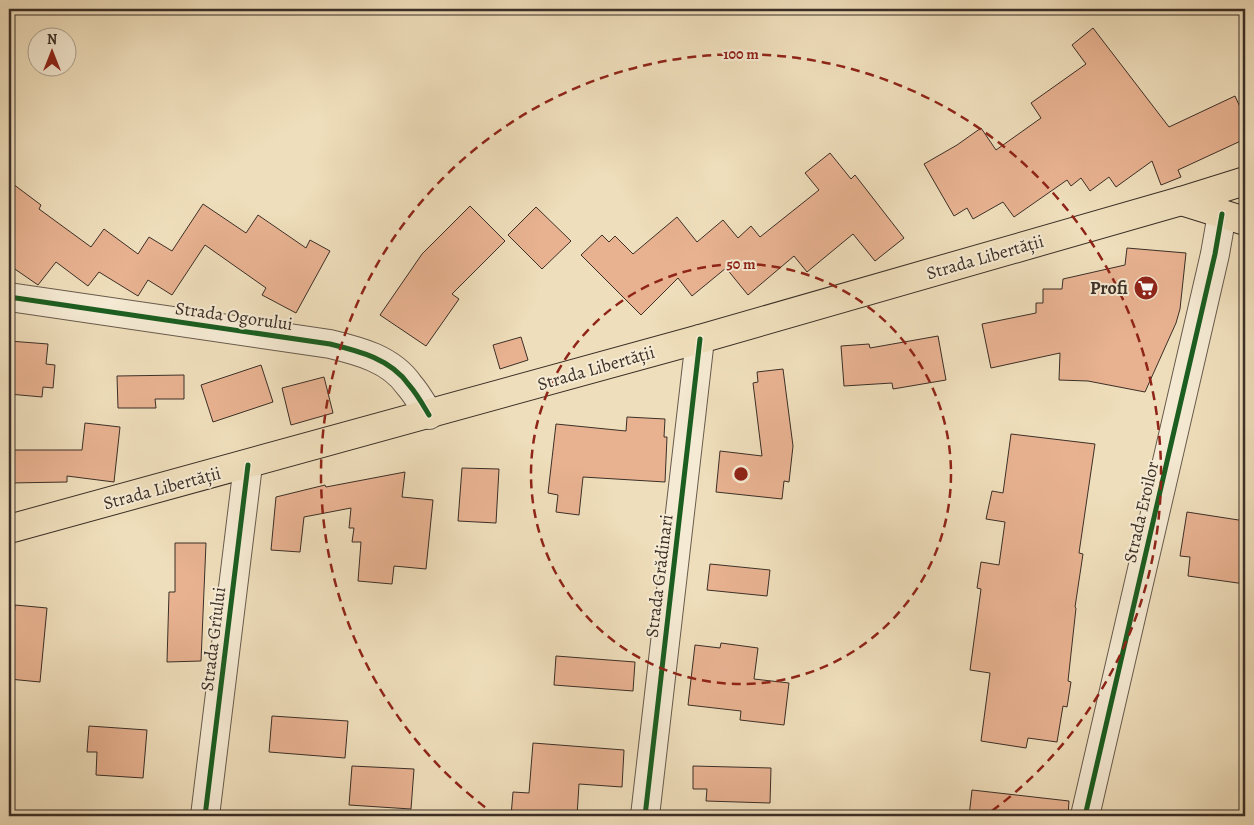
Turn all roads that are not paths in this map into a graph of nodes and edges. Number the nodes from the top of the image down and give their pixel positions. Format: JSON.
{"nodes":[{"id":1,"x":1245,"y":181,"type":"edge"},
{"id":2,"x":1181,"y":201,"type":"junction"},
{"id":3,"x":1234,"y":217,"type":"edge"},
{"id":4,"x":9,"y":297,"type":"edge"},
{"id":5,"x":700,"y":339,"type":"junction"},
{"id":6,"x":429,"y":415,"type":"junction"},
{"id":7,"x":248,"y":465,"type":"junction"},
{"id":8,"x":9,"y":529,"type":"edge"},
{"id":9,"x":205,"y":816,"type":"edge"},
{"id":10,"x":645,"y":816,"type":"edge"},
{"id":11,"x":1085,"y":816,"type":"edge"}],
"edges":[{"from":1,"to":2,"type":"main road","name":"Strada Libertății"},
{"from":2,"to":3,"type":"main road"},
{"from":2,"to":5,"type":"main road","name":"Strada Libertății"},
{"from":3,"to":11,"type":"street","name":"Strada Eroilor"},
{"from":4,"to":6,"type":"street","name":"Strada Ogorului"},
{"from":5,"to":6,"type":"main road","name":"Strada Libertății"},
{"from":5,"to":10,"type":"street","name":"Strada Grădinari"},
{"from":6,"to":7,"type":"main road","name":"Strada Libertății"},
{"from":7,"to":8,"type":"main road","name":"Strada Libertății"},
{"from":7,"to":9,"type":"street","name":"Strada Grîului"}]}
